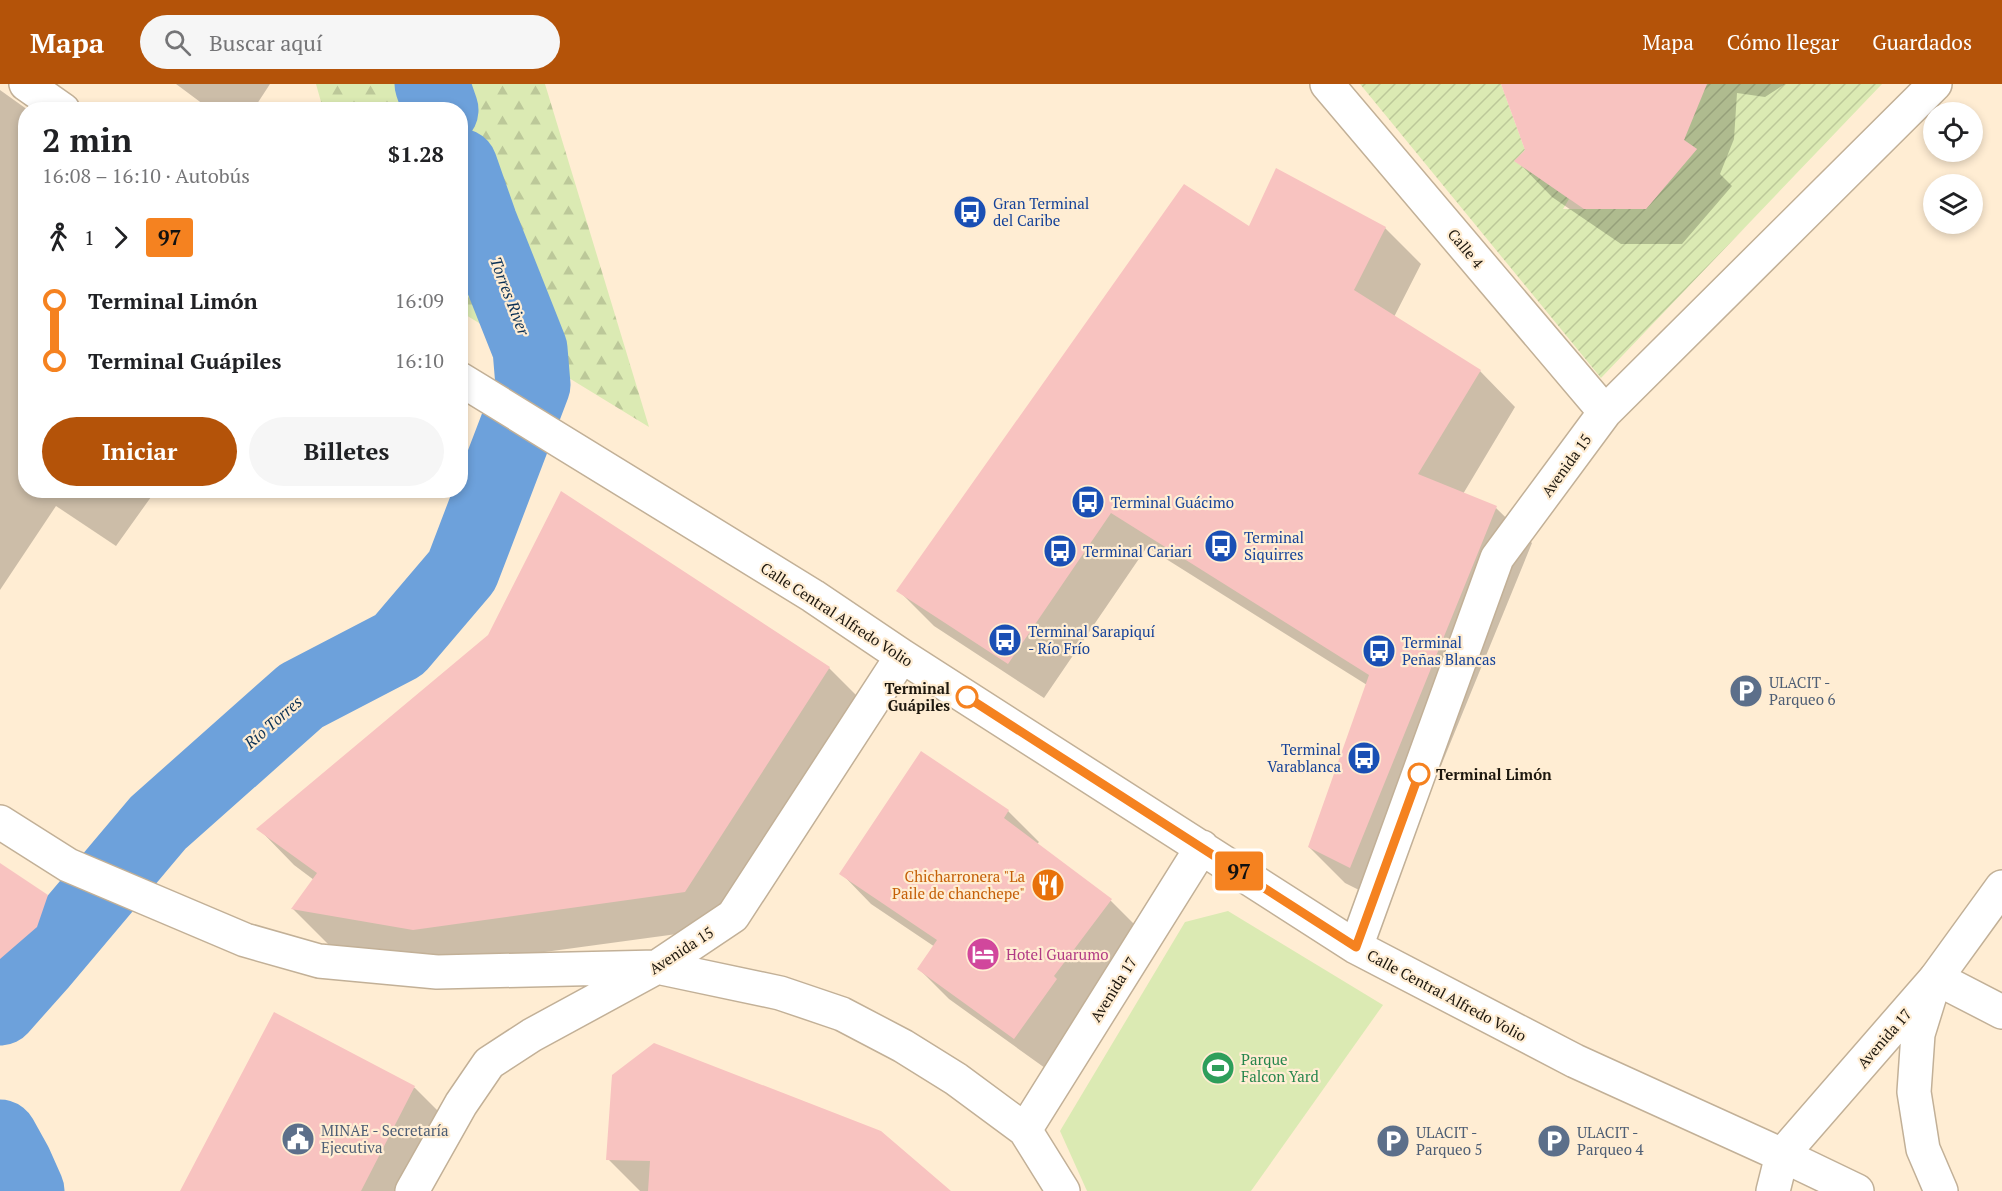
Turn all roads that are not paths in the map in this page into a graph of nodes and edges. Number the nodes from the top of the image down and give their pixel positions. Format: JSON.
{"nodes":[{"id":1,"x":26,"y":84,"type":"edge"},
{"id":2,"x":1327,"y":84,"type":"edge"},
{"id":3,"x":1935,"y":84,"type":"edge"},
{"id":4,"x":52,"y":102,"type":"edge"},
{"id":5,"x":468,"y":384,"type":"edge"},
{"id":6,"x":1605,"y":412,"type":"junction"},
{"id":7,"x":902,"y":656,"type":"junction"},
{"id":8,"x":0,"y":822,"type":"edge"},
{"id":9,"x":1202,"y":847,"type":"junction"},
{"id":10,"x":2002,"y":887,"type":"edge"},
{"id":11,"x":1356,"y":947,"type":"junction"},
{"id":12,"x":657,"y":967,"type":"junction"},
{"id":13,"x":1936,"y":978,"type":"junction"},
{"id":14,"x":2002,"y":1012,"type":"edge"},
{"id":15,"x":1025,"y":1130,"type":"junction"},
{"id":16,"x":1782,"y":1155,"type":"junction"},
{"id":17,"x":412,"y":1191,"type":"edge"},
{"id":18,"x":1064,"y":1191,"type":"edge"},
{"id":19,"x":1773,"y":1191,"type":"edge"},
{"id":20,"x":1857,"y":1191,"type":"edge"},
{"id":21,"x":1941,"y":1191,"type":"edge"}],
"edges":[{"from":1,"to":4,"type":"street"},
{"from":2,"to":6,"type":"street","name":"Calle 4"},
{"from":3,"to":6,"type":"street","name":"Avenida 15"},
{"from":5,"to":7,"type":"street","name":"Calle Central Alfredo Volio"},
{"from":6,"to":11,"type":"street","name":"Avenida 15"},
{"from":7,"to":9,"type":"street","name":"Calle Central Alfredo Volio"},
{"from":7,"to":12,"type":"street","name":"Avenida 15"},
{"from":8,"to":12,"type":"street"},
{"from":9,"to":11,"type":"street","name":"Calle Central Alfredo Volio"},
{"from":9,"to":15,"type":"street","name":"Avenida 17"},
{"from":10,"to":13,"type":"street","name":"Avenida 17"},
{"from":11,"to":16,"type":"street","name":"Calle Central Alfredo Volio"},
{"from":12,"to":15,"type":"street"},
{"from":12,"to":17,"type":"street","name":"Avenida 15"},
{"from":13,"to":14,"type":"street"},
{"from":13,"to":16,"type":"street","name":"Avenida 17"},
{"from":13,"to":21,"type":"street"},
{"from":15,"to":18,"type":"street"},
{"from":16,"to":19,"type":"street","name":"Avenida 17"},
{"from":16,"to":20,"type":"street","name":"Calle Central Alfredo Volio"}]}
